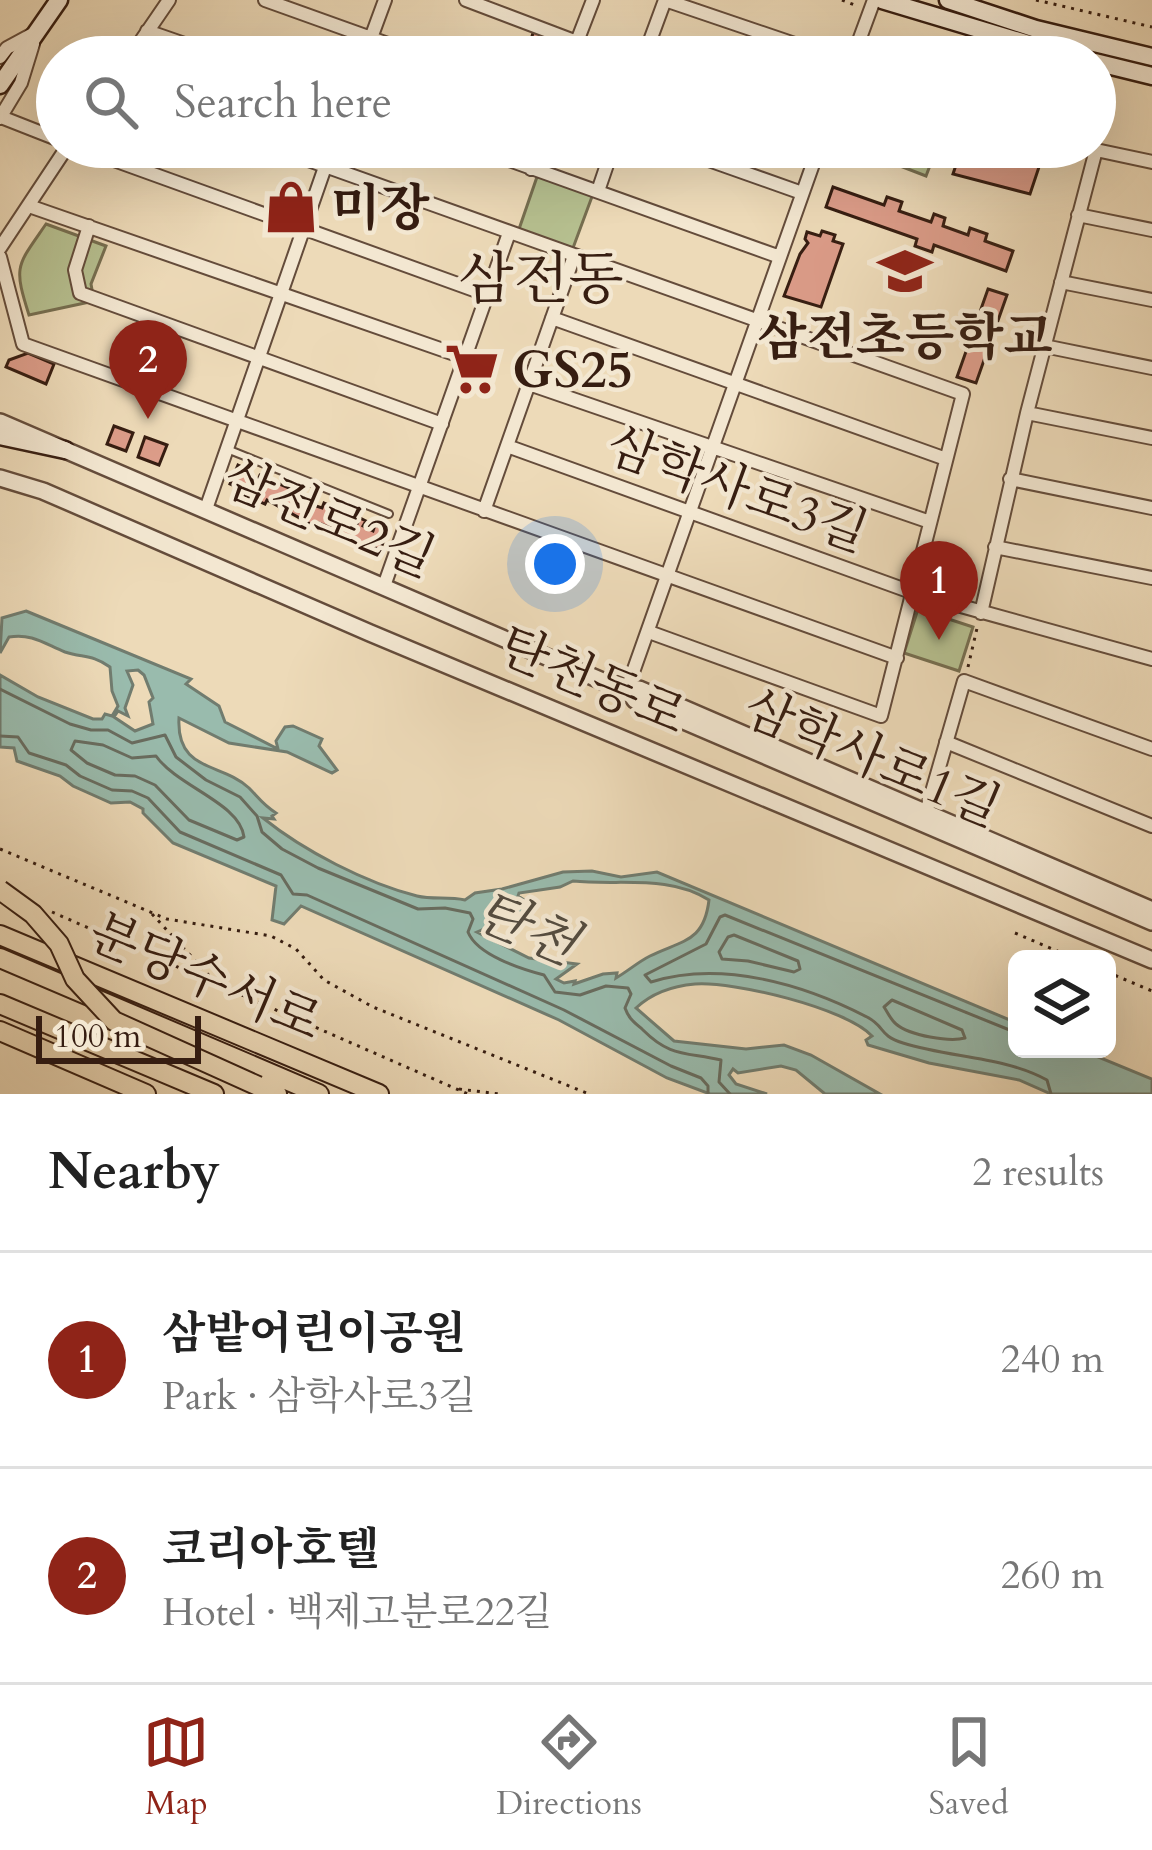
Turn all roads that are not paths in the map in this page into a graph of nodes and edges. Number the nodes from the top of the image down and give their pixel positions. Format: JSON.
{"nodes":[{"id":1,"x":59,"y":0,"type":"edge"},
{"id":2,"x":169,"y":0,"type":"edge"},
{"id":3,"x":265,"y":0,"type":"edge"},
{"id":4,"x":385,"y":0,"type":"edge"},
{"id":5,"x":466,"y":0,"type":"edge"},
{"id":6,"x":593,"y":0,"type":"edge"},
{"id":7,"x":665,"y":0,"type":"edge"},
{"id":8,"x":878,"y":0,"type":"edge"},
{"id":9,"x":948,"y":0,"type":"edge"},
{"id":10,"x":38,"y":31,"type":"junction"},
{"id":11,"x":147,"y":31,"type":"junction"},
{"id":12,"x":36,"y":36,"type":"edge"},
{"id":13,"x":144,"y":36,"type":"edge"},
{"id":14,"x":161,"y":36,"type":"edge"},
{"id":15,"x":365,"y":36,"type":"edge"},
{"id":16,"x":372,"y":36,"type":"edge"},
{"id":17,"x":561,"y":36,"type":"edge"},
{"id":18,"x":579,"y":36,"type":"edge"},
{"id":19,"x":652,"y":36,"type":"edge"},
{"id":20,"x":771,"y":36,"type":"edge"},
{"id":21,"x":862,"y":36,"type":"edge"},
{"id":22,"x":1001,"y":36,"type":"edge"},
{"id":23,"x":1065,"y":36,"type":"edge"},
{"id":24,"x":36,"y":37,"type":"edge"},
{"id":25,"x":1116,"y":48,"type":"edge"},
{"id":26,"x":0,"y":57,"type":"edge"},
{"id":27,"x":1152,"y":57,"type":"edge"},
{"id":28,"x":1116,"y":67,"type":"edge"},
{"id":29,"x":1152,"y":76,"type":"edge"},
{"id":30,"x":0,"y":85,"type":"edge"},
{"id":31,"x":1,"y":118,"type":"edge"},
{"id":32,"x":36,"y":131,"type":"edge"},
{"id":33,"x":1116,"y":154,"type":"edge"},
{"id":34,"x":1152,"y":162,"type":"edge"},
{"id":35,"x":53,"y":168,"type":"edge"},
{"id":36,"x":137,"y":168,"type":"edge"},
{"id":37,"x":324,"y":168,"type":"edge"},
{"id":38,"x":330,"y":168,"type":"edge"},
{"id":39,"x":606,"y":168,"type":"edge"},
{"id":40,"x":731,"y":168,"type":"edge"},
{"id":41,"x":811,"y":168,"type":"edge"},
{"id":42,"x":1091,"y":168,"type":"edge"},
{"id":43,"x":531,"y":169,"type":"edge"},
{"id":44,"x":598,"y":191,"type":"junction"},
{"id":45,"x":802,"y":193,"type":"junction"},
{"id":46,"x":29,"y":206,"type":"junction"},
{"id":47,"x":1078,"y":215,"type":"junction"},
{"id":48,"x":89,"y":226,"type":"junction"},
{"id":49,"x":304,"y":228,"type":"junction"},
{"id":50,"x":1152,"y":230,"type":"edge"},
{"id":51,"x":509,"y":233,"type":"junction"},
{"id":52,"x":0,"y":248,"type":"edge"},
{"id":53,"x":574,"y":256,"type":"junction"},
{"id":54,"x":779,"y":256,"type":"junction"},
{"id":55,"x":0,"y":257,"type":"edge"},
{"id":56,"x":1061,"y":283,"type":"junction"},
{"id":57,"x":281,"y":292,"type":"junction"},
{"id":58,"x":488,"y":295,"type":"junction"},
{"id":59,"x":1152,"y":300,"type":"edge"},
{"id":60,"x":552,"y":318,"type":"junction"},
{"id":61,"x":758,"y":319,"type":"junction"},
{"id":62,"x":1044,"y":346,"type":"junction"},
{"id":63,"x":259,"y":358,"type":"junction"},
{"id":64,"x":466,"y":358,"type":"junction"},
{"id":65,"x":1152,"y":368,"type":"edge"},
{"id":66,"x":530,"y":384,"type":"junction"},
{"id":67,"x":736,"y":384,"type":"junction"},
{"id":68,"x":1027,"y":413,"type":"junction"},
{"id":69,"x":237,"y":421,"type":"junction"},
{"id":70,"x":442,"y":424,"type":"junction"},
{"id":71,"x":3,"y":425,"type":"edge"},
{"id":72,"x":1152,"y":438,"type":"edge"},
{"id":73,"x":507,"y":446,"type":"junction"},
{"id":74,"x":713,"y":448,"type":"junction"},
{"id":75,"x":227,"y":449,"type":"junction"},
{"id":76,"x":65,"y":450,"type":"joint"},
{"id":77,"x":946,"y":459,"type":"junction"},
{"id":78,"x":0,"y":478,"type":"edge"},
{"id":79,"x":1010,"y":479,"type":"junction"},
{"id":80,"x":417,"y":488,"type":"junction"},
{"id":81,"x":1152,"y":508,"type":"edge"},
{"id":82,"x":206,"y":509,"type":"junction"},
{"id":83,"x":484,"y":511,"type":"junction"},
{"id":84,"x":690,"y":512,"type":"junction"},
{"id":85,"x":388,"y":514,"type":"dead end"},
{"id":86,"x":930,"y":522,"type":"junction"},
{"id":87,"x":994,"y":547,"type":"junction"},
{"id":88,"x":668,"y":576,"type":"junction"},
{"id":89,"x":1152,"y":578,"type":"edge"},
{"id":90,"x":384,"y":586,"type":"junction"},
{"id":91,"x":914,"y":593,"type":"junction"},
{"id":92,"x":981,"y":613,"type":"junction"},
{"id":93,"x":649,"y":632,"type":"junction"},
{"id":94,"x":897,"y":658,"type":"junction"},
{"id":95,"x":1152,"y":659,"type":"edge"},
{"id":96,"x":627,"y":689,"type":"junction"},
{"id":97,"x":946,"y":742,"type":"junction"},
{"id":98,"x":1152,"y":749,"type":"edge"},
{"id":99,"x":924,"y":818,"type":"junction"},
{"id":100,"x":1152,"y":826,"type":"edge"},
{"id":101,"x":0,"y":890,"type":"edge"},
{"id":102,"x":1152,"y":910,"type":"edge"},
{"id":103,"x":1152,"y":922,"type":"edge"},
{"id":104,"x":0,"y":935,"type":"edge"},
{"id":105,"x":0,"y":958,"type":"edge"},
{"id":106,"x":1152,"y":960,"type":"edge"},
{"id":107,"x":0,"y":1004,"type":"edge"},
{"id":108,"x":0,"y":1031,"type":"edge"},
{"id":109,"x":146,"y":1094,"type":"edge"},
{"id":110,"x":214,"y":1094,"type":"edge"},
{"id":111,"x":277,"y":1094,"type":"edge"},
{"id":112,"x":319,"y":1094,"type":"edge"},
{"id":113,"x":380,"y":1094,"type":"edge"}],
"edges":[{"from":1,"to":10,"type":"main road"},
{"from":2,"to":11,"type":"street"},
{"from":3,"to":15,"type":"street"},
{"from":4,"to":16,"type":"street"},
{"from":5,"to":17,"type":"street"},
{"from":6,"to":18,"type":"street"},
{"from":7,"to":19,"type":"street"},
{"from":7,"to":20,"type":"street"},
{"from":8,"to":21,"type":"street"},
{"from":8,"to":22,"type":"main road"},
{"from":9,"to":23,"type":"main road"},
{"from":10,"to":12,"type":"street"},
{"from":10,"to":26,"type":"street"},
{"from":10,"to":30,"type":"main road"},
{"from":11,"to":13,"type":"street"},
{"from":11,"to":14,"type":"street"},
{"from":24,"to":31,"type":"street"},
{"from":25,"to":27,"type":"main road"},
{"from":28,"to":29,"type":"main road"},
{"from":31,"to":32,"type":"street"},
{"from":33,"to":34,"type":"street"},
{"from":35,"to":46,"type":"street"},
{"from":36,"to":49,"type":"street"},
{"from":37,"to":49,"type":"street"},
{"from":38,"to":51,"type":"street"},
{"from":39,"to":44,"type":"street"},
{"from":40,"to":45,"type":"street"},
{"from":41,"to":45,"type":"street"},
{"from":42,"to":47,"type":"street"},
{"from":43,"to":44,"type":"street"},
{"from":44,"to":54,"type":"street"},
{"from":45,"to":54,"type":"street"},
{"from":46,"to":48,"type":"street"},
{"from":46,"to":52,"type":"street"},
{"from":47,"to":50,"type":"street"},
{"from":47,"to":56,"type":"street"},
{"from":48,"to":57,"type":"street"},
{"from":48,"to":63,"type":"street"},
{"from":49,"to":57,"type":"street"},
{"from":49,"to":58,"type":"street"},
{"from":51,"to":53,"type":"street"},
{"from":51,"to":58,"type":"street"},
{"from":53,"to":60,"type":"street"},
{"from":53,"to":61,"type":"street"},
{"from":54,"to":61,"type":"street"},
{"from":55,"to":69,"type":"street"},
{"from":56,"to":59,"type":"street"},
{"from":56,"to":62,"type":"street"},
{"from":57,"to":63,"type":"street"},
{"from":57,"to":64,"type":"street"},
{"from":58,"to":64,"type":"street"},
{"from":60,"to":66,"type":"street"},
{"from":60,"to":67,"type":"street"},
{"from":61,"to":67,"type":"street"},
{"from":61,"to":77,"type":"street"},
{"from":62,"to":65,"type":"street"},
{"from":62,"to":68,"type":"street"},
{"from":63,"to":69,"type":"street"},
{"from":63,"to":70,"type":"street"},
{"from":64,"to":70,"type":"street"},
{"from":66,"to":73,"type":"street"},
{"from":66,"to":74,"type":"street"},
{"from":67,"to":74,"type":"street"},
{"from":67,"to":77,"type":"street"},
{"from":68,"to":72,"type":"street"},
{"from":68,"to":79,"type":"street"},
{"from":69,"to":75,"type":"street"},
{"from":69,"to":80,"type":"street"},
{"from":70,"to":80,"type":"street"},
{"from":71,"to":76,"type":"main road"},
{"from":73,"to":83,"type":"street"},
{"from":73,"to":84,"type":"street","name":"삼학사로3길"},
{"from":74,"to":84,"type":"street"},
{"from":74,"to":86,"type":"street"},
{"from":75,"to":82,"type":"street"},
{"from":75,"to":85,"type":"lane"},
{"from":76,"to":82,"type":"street","name":"삼전로2길"},
{"from":77,"to":86,"type":"street"},
{"from":78,"to":106,"type":"street","name":"탄천동로"},
{"from":79,"to":81,"type":"street"},
{"from":79,"to":87,"type":"street"},
{"from":80,"to":83,"type":"street"},
{"from":80,"to":90,"type":"street"},
{"from":82,"to":90,"type":"street","name":"삼전로2길"},
{"from":83,"to":88,"type":"street"},
{"from":84,"to":88,"type":"street"},
{"from":84,"to":91,"type":"street","name":"삼학사로3길"},
{"from":86,"to":91,"type":"street"},
{"from":87,"to":89,"type":"street"},
{"from":87,"to":92,"type":"street"},
{"from":88,"to":93,"type":"street"},
{"from":88,"to":94,"type":"street"},
{"from":90,"to":96,"type":"street","name":"삼전로2길"},
{"from":91,"to":92,"type":"street","name":"삼학사로3길"},
{"from":91,"to":94,"type":"street"},
{"from":92,"to":95,"type":"street","name":"삼학사로3길"},
{"from":93,"to":94,"type":"street"},
{"from":93,"to":96,"type":"street"},
{"from":96,"to":99,"type":"street","name":"삼학사로1길"},
{"from":97,"to":98,"type":"street"},
{"from":97,"to":99,"type":"street"},
{"from":97,"to":100,"type":"street"},
{"from":99,"to":102,"type":"street","name":"삼학사로1길"},
{"from":99,"to":103,"type":"street","name":"삼학사로1길"},
{"from":101,"to":111,"type":"main road","bridge":true},
{"from":104,"to":113,"type":"main road","name":"분당수서로"},
{"from":105,"to":112,"type":"main road","name":"분당수서로"},
{"from":107,"to":110,"type":"main road"},
{"from":108,"to":109,"type":"main road"}]}
